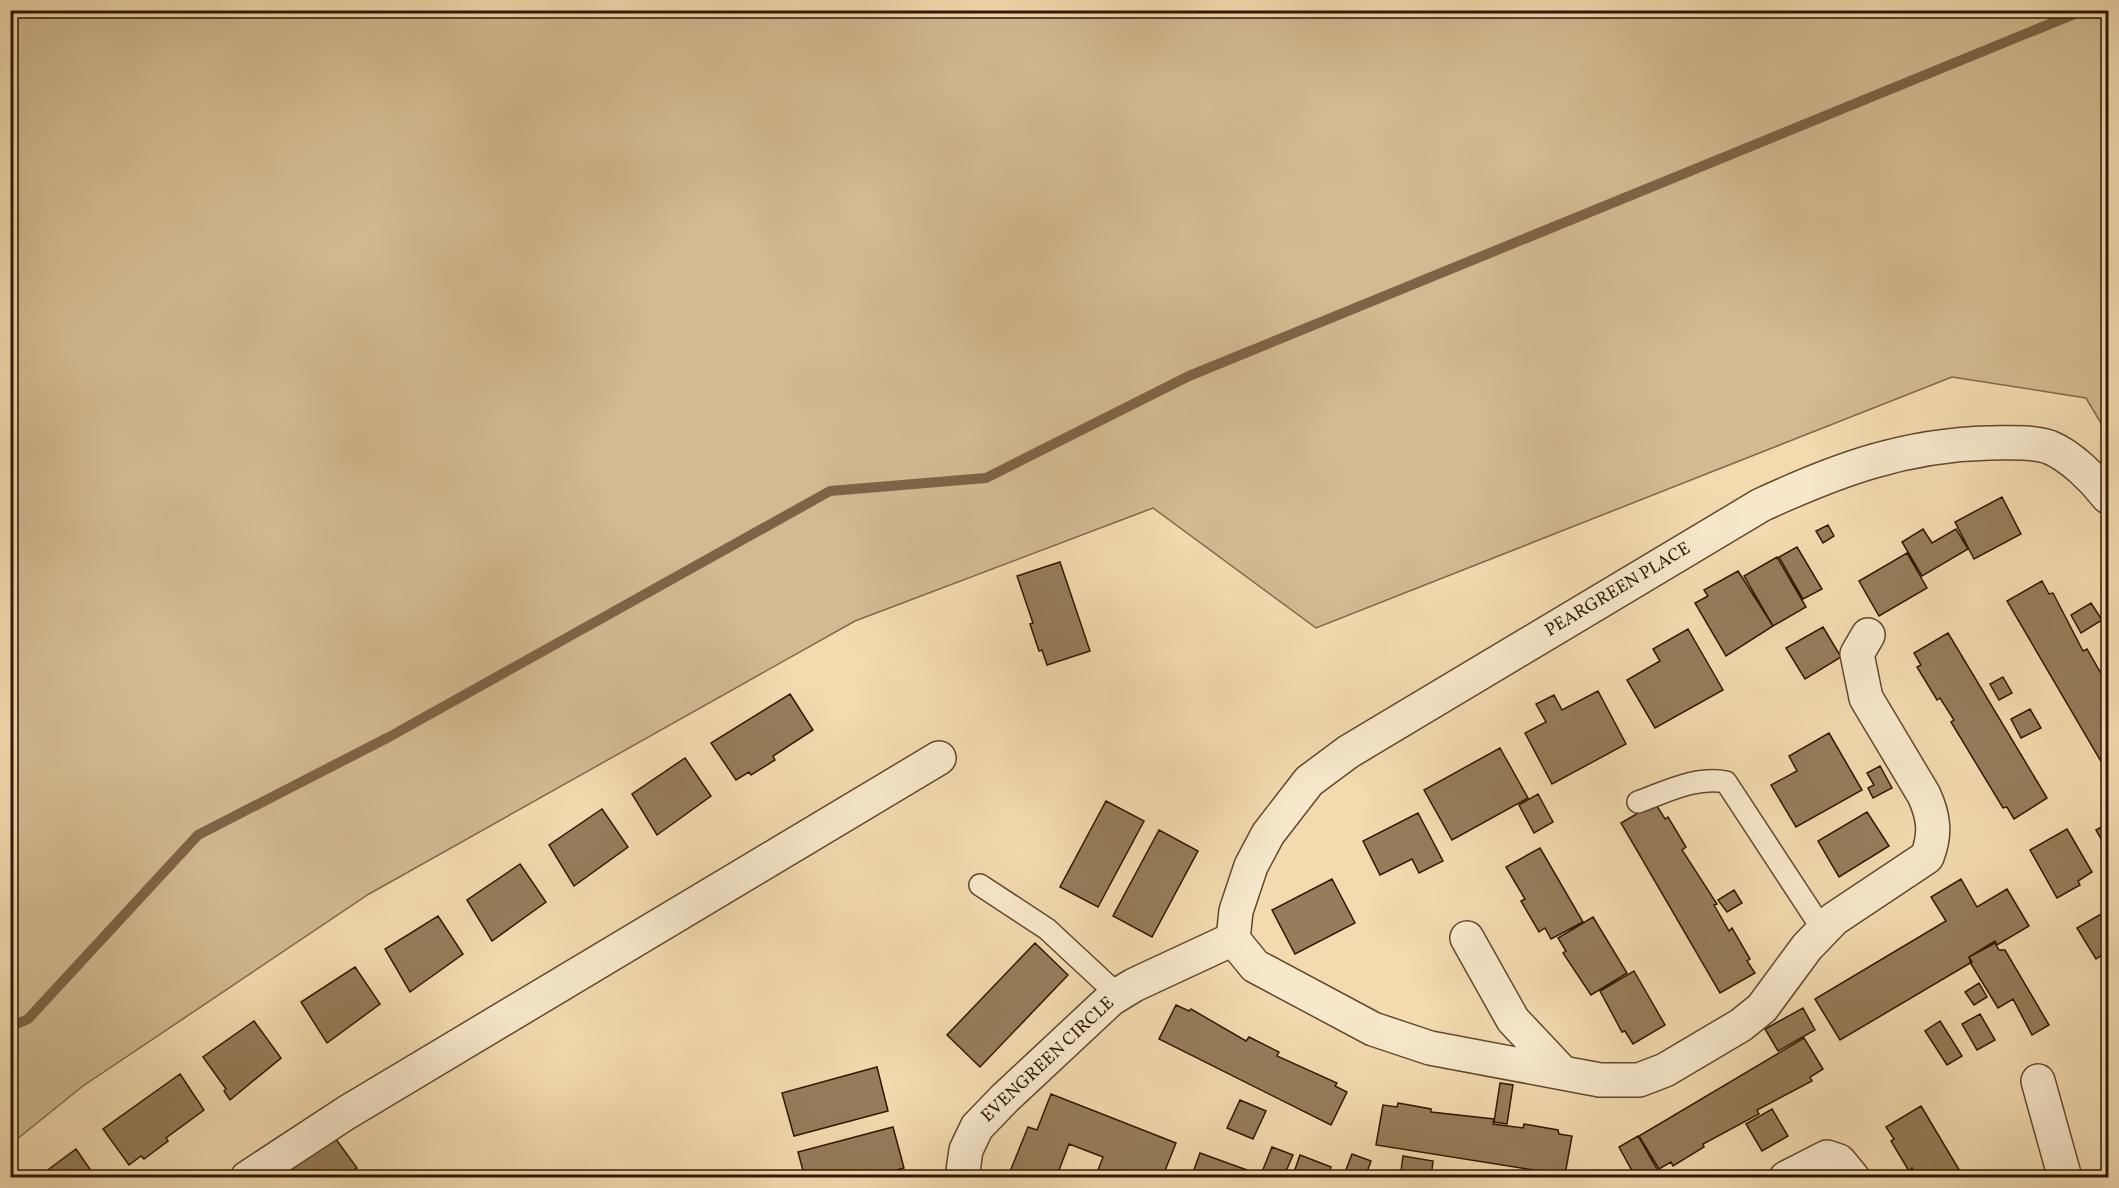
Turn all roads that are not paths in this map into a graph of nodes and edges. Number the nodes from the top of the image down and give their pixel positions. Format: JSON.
{"nodes":[{"id":1,"x":2109,"y":497,"type":"edge"},
{"id":2,"x":1868,"y":635,"type":"dead end"},
{"id":3,"x":939,"y":758,"type":"dead end"},
{"id":4,"x":1638,"y":802,"type":"dead end"},
{"id":5,"x":980,"y":885,"type":"dead end"},
{"id":6,"x":1823,"y":930,"type":"junction"},
{"id":7,"x":1467,"y":938,"type":"dead end"},
{"id":8,"x":1233,"y":939,"type":"junction"},
{"id":9,"x":1118,"y":995,"type":"junction"},
{"id":10,"x":1562,"y":1072,"type":"junction"},
{"id":11,"x":2038,"y":1081,"type":"dead end"},
{"id":12,"x":247,"y":1178,"type":"edge"},
{"id":13,"x":962,"y":1178,"type":"edge"},
{"id":14,"x":1786,"y":1178,"type":"edge"},
{"id":15,"x":1853,"y":1178,"type":"edge"},
{"id":16,"x":2065,"y":1178,"type":"edge"}],
"edges":[{"from":1,"to":8,"type":"street","name":"PEARGREEN PLACE"},
{"from":2,"to":6,"type":"street"},
{"from":3,"to":12,"type":"street"},
{"from":4,"to":6,"type":"lane"},
{"from":5,"to":9,"type":"lane"},
{"from":6,"to":10,"type":"street"},
{"from":7,"to":10,"type":"street"},
{"from":8,"to":9,"type":"street","name":"EVENGREEN CIRCLE"},
{"from":8,"to":10,"type":"street"},
{"from":9,"to":13,"type":"street","name":"EVENGREEN CIRCLE"},
{"from":11,"to":16,"type":"street"},
{"from":14,"to":15,"type":"street"}]}
